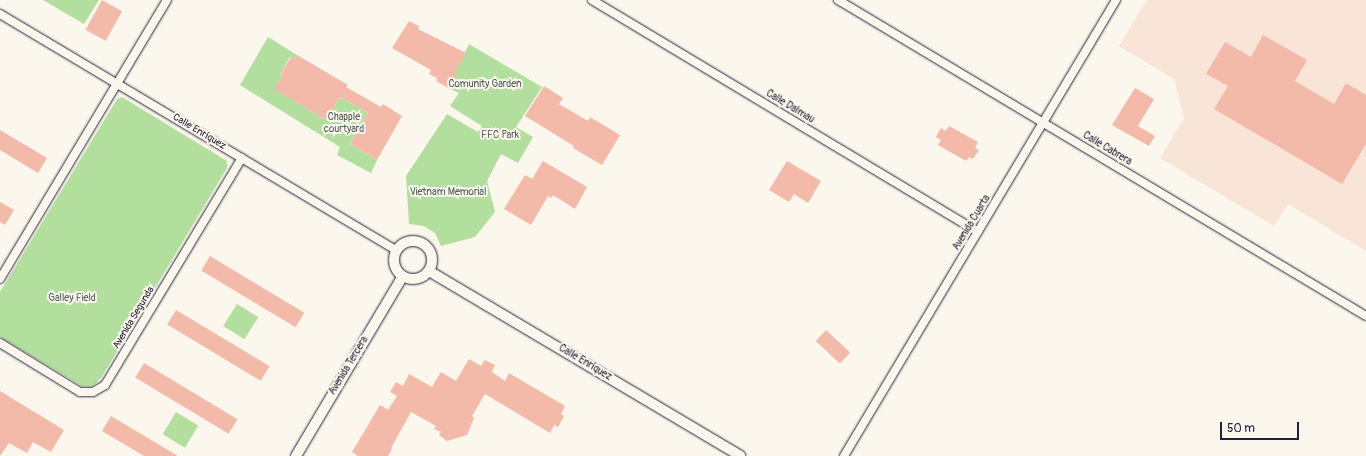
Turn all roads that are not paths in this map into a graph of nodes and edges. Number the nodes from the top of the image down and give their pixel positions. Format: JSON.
{"nodes":[{"id":1,"x":166,"y":0,"type":"edge"},
{"id":2,"x":592,"y":0,"type":"edge"},
{"id":3,"x":838,"y":0,"type":"edge"},
{"id":4,"x":1116,"y":0,"type":"edge"},
{"id":5,"x":0,"y":14,"type":"edge"},
{"id":6,"x":117,"y":84,"type":"junction"},
{"id":7,"x":1043,"y":123,"type":"junction"},
{"id":8,"x":242,"y":158,"type":"junction"},
{"id":9,"x":978,"y":232,"type":"junction"},
{"id":10,"x":397,"y":251,"type":"junction"},
{"id":11,"x":429,"y":271,"type":"junction"},
{"id":12,"x":403,"y":276,"type":"junction"},
{"id":13,"x":0,"y":279,"type":"edge"},
{"id":14,"x":1366,"y":316,"type":"edge"},
{"id":15,"x":0,"y":343,"type":"edge"},
{"id":16,"x":296,"y":456,"type":"edge"},
{"id":17,"x":740,"y":456,"type":"edge"},
{"id":18,"x":844,"y":456,"type":"edge"}],
"edges":[{"from":1,"to":6,"type":"street"},
{"from":2,"to":9,"type":"street","name":"Calle Dalmau"},
{"from":3,"to":7,"type":"street","name":"Calle Cabrera"},
{"from":4,"to":7,"type":"street","name":"Avenida Cuarta"},
{"from":5,"to":6,"type":"street","name":"Calle Enríquez"},
{"from":6,"to":8,"type":"street","name":"Calle Enríquez"},
{"from":6,"to":13,"type":"street"},
{"from":7,"to":9,"type":"street","name":"Avenida Cuarta"},
{"from":7,"to":14,"type":"street","name":"Calle Cabrera"},
{"from":8,"to":10,"type":"street","name":"Calle Enríquez"},
{"from":8,"to":15,"type":"street","name":"Avenida Segunda"},
{"from":9,"to":18,"type":"street","name":"Avenida Cuarta"},
{"from":10,"to":11,"type":"street"},
{"from":10,"to":12,"type":"street"},
{"from":11,"to":12,"type":"street"},
{"from":11,"to":17,"type":"street","name":"Calle Enríquez"},
{"from":12,"to":16,"type":"street","name":"Avenida Tercera"}]}
